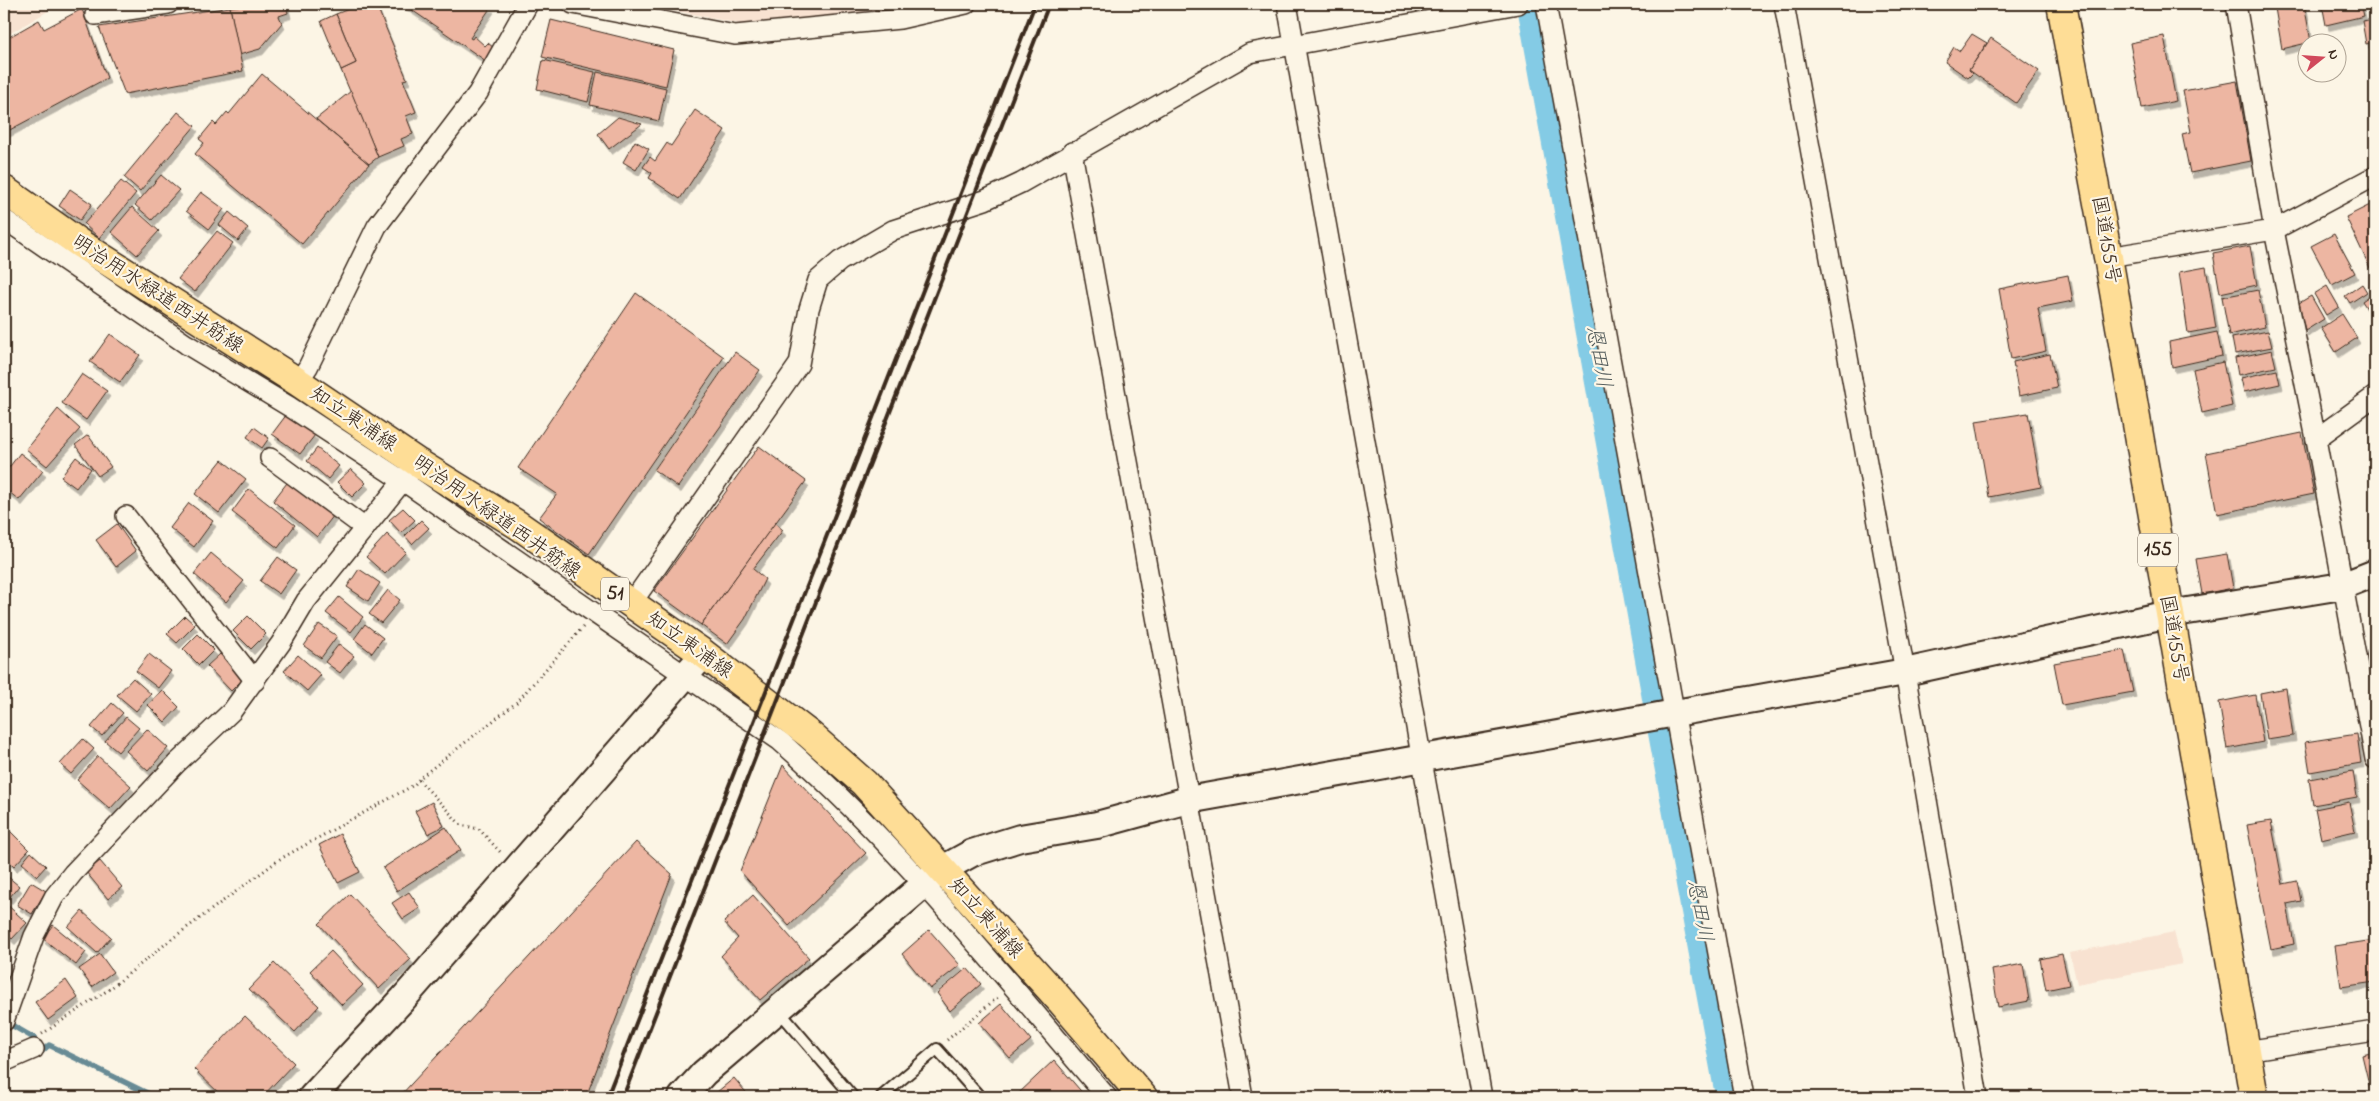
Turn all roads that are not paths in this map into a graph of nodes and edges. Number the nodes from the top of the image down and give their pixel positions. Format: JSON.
{"nodes":[{"id":1,"x":168,"y":4,"type":"edge"},
{"id":2,"x":528,"y":4,"type":"edge"},
{"id":3,"x":573,"y":4,"type":"edge"},
{"id":4,"x":966,"y":4,"type":"edge"},
{"id":5,"x":1287,"y":4,"type":"edge"},
{"id":6,"x":1518,"y":4,"type":"edge"},
{"id":7,"x":1546,"y":4,"type":"edge"},
{"id":8,"x":1784,"y":4,"type":"edge"},
{"id":9,"x":2061,"y":4,"type":"edge"},
{"id":10,"x":2236,"y":4,"type":"edge"},
{"id":11,"x":95,"y":15,"type":"dead end"},
{"id":12,"x":1294,"y":45,"type":"junction"},
{"id":13,"x":1072,"y":152,"type":"junction"},
{"id":14,"x":2375,"y":176,"type":"edge"},
{"id":15,"x":4,"y":190,"type":"edge"},
{"id":16,"x":4,"y":219,"type":"edge"},
{"id":17,"x":2274,"y":230,"type":"junction"},
{"id":18,"x":2108,"y":257,"type":"junction"},
{"id":19,"x":298,"y":382,"type":"junction"},
{"id":20,"x":2375,"y":396,"type":"edge"},
{"id":21,"x":2316,"y":439,"type":"junction"},
{"id":22,"x":270,"y":458,"type":"dead end"},
{"id":23,"x":410,"y":472,"type":"junction"},
{"id":24,"x":126,"y":516,"type":"dead end"},
{"id":25,"x":365,"y":528,"type":"junction"},
{"id":26,"x":2375,"y":573,"type":"edge"},
{"id":27,"x":2342,"y":586,"type":"junction"},
{"id":28,"x":631,"y":604,"type":"junction"},
{"id":29,"x":2169,"y":614,"type":"junction"},
{"id":30,"x":704,"y":654,"type":"junction"},
{"id":31,"x":1905,"y":672,"type":"junction"},
{"id":32,"x":685,"y":676,"type":"junction"},
{"id":33,"x":255,"y":681,"type":"junction"},
{"id":34,"x":1674,"y":714,"type":"junction"},
{"id":35,"x":1422,"y":758,"type":"junction"},
{"id":36,"x":2375,"y":759,"type":"edge"},
{"id":37,"x":1188,"y":800,"type":"junction"},
{"id":38,"x":932,"y":878,"type":"junction"},
{"id":39,"x":779,"y":1011,"type":"junction"},
{"id":40,"x":4,"y":1020,"type":"edge"},
{"id":41,"x":2375,"y":1032,"type":"edge"},
{"id":42,"x":34,"y":1049,"type":"road end"},
{"id":43,"x":2246,"y":1051,"type":"junction"},
{"id":44,"x":4,"y":1062,"type":"edge"},
{"id":45,"x":312,"y":1097,"type":"edge"},
{"id":46,"x":682,"y":1097,"type":"edge"},
{"id":47,"x":853,"y":1097,"type":"edge"},
{"id":48,"x":881,"y":1097,"type":"edge"},
{"id":49,"x":980,"y":1097,"type":"edge"},
{"id":50,"x":1107,"y":1097,"type":"edge"},
{"id":51,"x":1143,"y":1097,"type":"edge"},
{"id":52,"x":1242,"y":1097,"type":"edge"},
{"id":53,"x":1482,"y":1097,"type":"edge"},
{"id":54,"x":1744,"y":1097,"type":"edge"},
{"id":55,"x":1978,"y":1097,"type":"edge"},
{"id":56,"x":2254,"y":1097,"type":"edge"}],
"edges":[{"from":1,"to":11,"type":"street"},
{"from":2,"to":19,"type":"street"},
{"from":3,"to":4,"type":"street"},
{"from":5,"to":12,"type":"street"},
{"from":6,"to":12,"type":"street"},
{"from":7,"to":34,"type":"street"},
{"from":8,"to":31,"type":"street"},
{"from":9,"to":18,"type":"main road","name":"国道155号","number":"155"},
{"from":10,"to":17,"type":"street"},
{"from":12,"to":13,"type":"street"},
{"from":12,"to":35,"type":"street"},
{"from":13,"to":28,"type":"street"},
{"from":13,"to":37,"type":"street"},
{"from":14,"to":17,"type":"street"},
{"from":15,"to":19,"type":"main road","name":"知立東浦線","number":"51"},
{"from":16,"to":23,"type":"street","name":"明治用水緑道西井筋線"},
{"from":17,"to":18,"type":"street"},
{"from":17,"to":21,"type":"street"},
{"from":18,"to":29,"type":"main road","name":"国道155号","number":"155"},
{"from":19,"to":23,"type":"main road","name":"知立東浦線","number":"51"},
{"from":20,"to":21,"type":"street"},
{"from":21,"to":27,"type":"street"},
{"from":22,"to":25,"type":"street"},
{"from":23,"to":25,"type":"street"},
{"from":23,"to":28,"type":"main road","name":"知立東浦線","number":"51"},
{"from":23,"to":32,"type":"street","name":"明治用水緑道西井筋線"},
{"from":24,"to":33,"type":"street"},
{"from":25,"to":33,"type":"street"},
{"from":26,"to":27,"type":"street"},
{"from":27,"to":29,"type":"street"},
{"from":27,"to":36,"type":"street"},
{"from":28,"to":30,"type":"main road","name":"知立東浦線","number":"51"},
{"from":29,"to":31,"type":"street"},
{"from":29,"to":43,"type":"main road","name":"国道155号","number":"155"},
{"from":30,"to":32,"type":"street"},
{"from":30,"to":38,"type":"main road","name":"知立東浦線","number":"51"},
{"from":31,"to":34,"type":"street"},
{"from":31,"to":55,"type":"street"},
{"from":32,"to":38,"type":"street","name":"明治用水緑道西井筋線"},
{"from":32,"to":45,"type":"street"},
{"from":33,"to":40,"type":"street"},
{"from":34,"to":35,"type":"street"},
{"from":34,"to":54,"type":"street"},
{"from":35,"to":37,"type":"street"},
{"from":35,"to":53,"type":"street"},
{"from":37,"to":38,"type":"street"},
{"from":37,"to":52,"type":"street"},
{"from":38,"to":39,"type":"street"},
{"from":38,"to":50,"type":"street","name":"明治用水緑道西井筋線"},
{"from":38,"to":51,"type":"main road","name":"知立東浦線","number":"51"},
{"from":39,"to":46,"type":"street"},
{"from":39,"to":47,"type":"lane"},
{"from":41,"to":43,"type":"street"},
{"from":42,"to":44,"type":"street"},
{"from":43,"to":56,"type":"main road","name":"国道155号","number":"155"},
{"from":48,"to":49,"type":"lane"}]}
